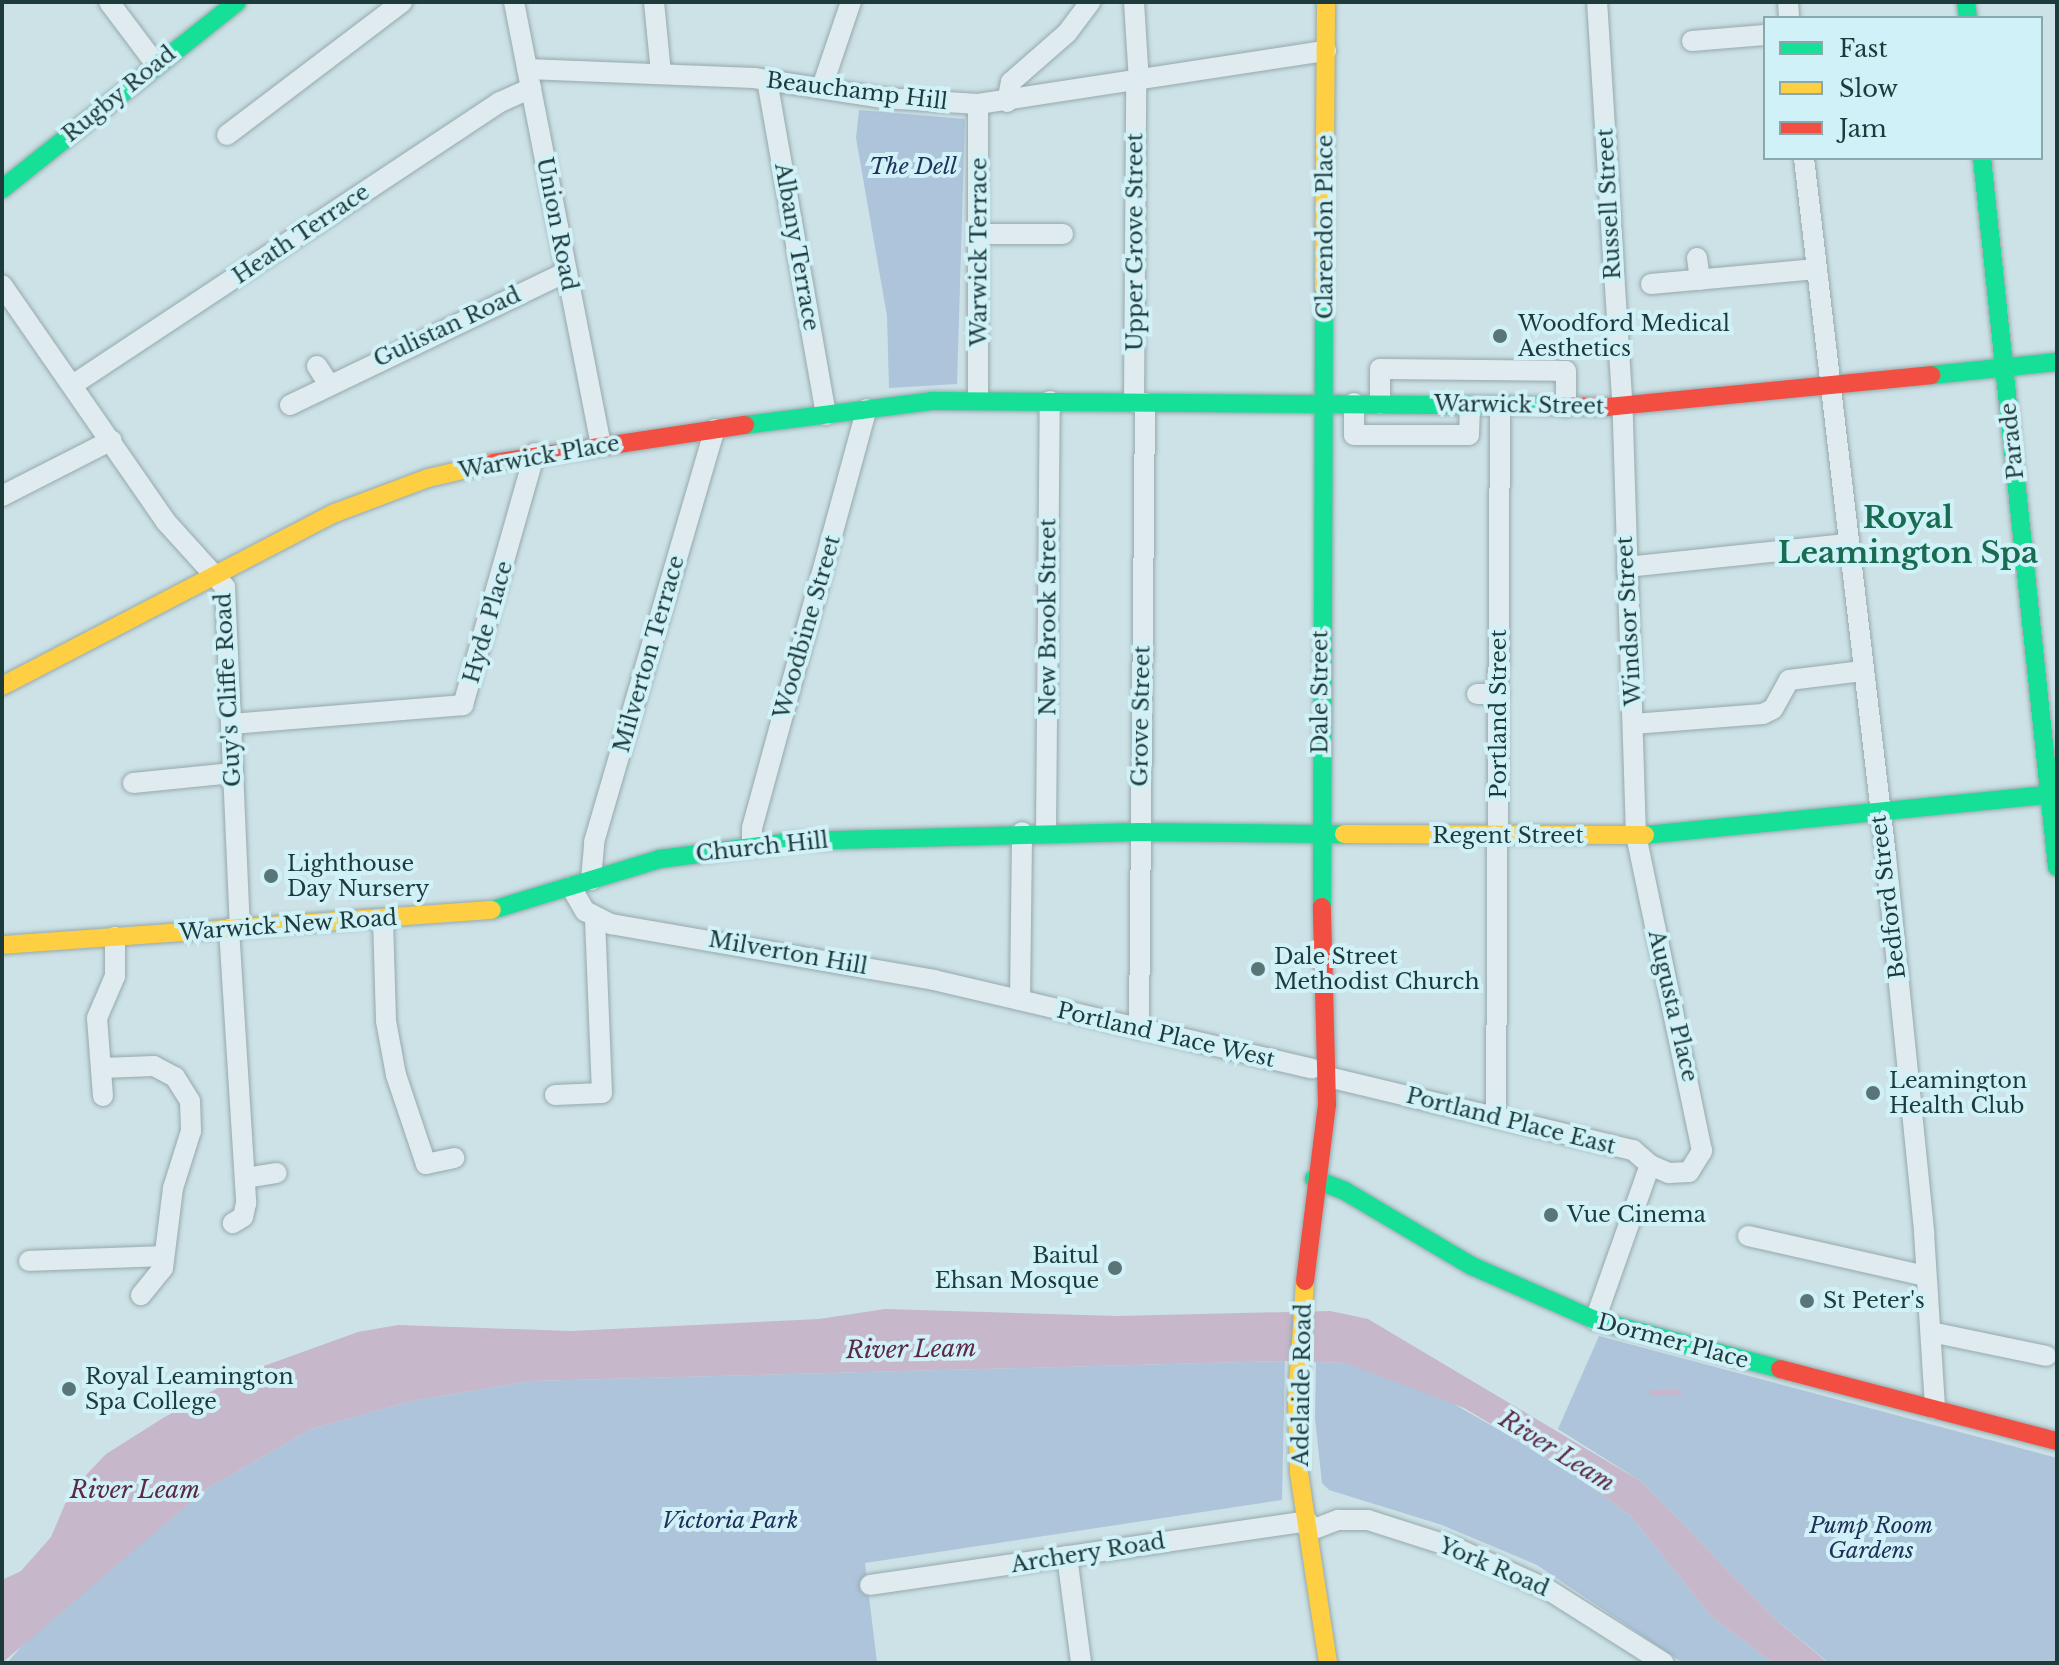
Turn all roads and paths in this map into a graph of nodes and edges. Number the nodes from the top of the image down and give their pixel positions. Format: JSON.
{"nodes":[{"id":1,"x":109,"y":2,"type":"edge"},
{"id":2,"x":237,"y":2,"type":"edge"},
{"id":3,"x":402,"y":2,"type":"edge"},
{"id":4,"x":514,"y":2,"type":"edge"},
{"id":5,"x":654,"y":2,"type":"edge"},
{"id":6,"x":851,"y":2,"type":"edge"},
{"id":7,"x":1090,"y":2,"type":"edge"},
{"id":8,"x":1134,"y":2,"type":"edge"},
{"id":9,"x":1326,"y":2,"type":"edge"},
{"id":10,"x":1597,"y":2,"type":"edge"},
{"id":11,"x":1763,"y":35,"type":"edge"},
{"id":12,"x":1692,"y":41,"type":"dead end"},
{"id":13,"x":1326,"y":51,"type":"junction"},
{"id":14,"x":155,"y":63,"type":"junction"},
{"id":15,"x":661,"y":73,"type":"junction"},
{"id":16,"x":529,"y":78,"type":"junction"},
{"id":17,"x":767,"y":80,"type":"junction"},
{"id":18,"x":1138,"y":82,"type":"junction"},
{"id":19,"x":822,"y":87,"type":"junction"},
{"id":20,"x":1007,"y":102,"type":"junction"},
{"id":21,"x":978,"y":104,"type":"junction"},
{"id":22,"x":227,"y":135,"type":"dead end"},
{"id":23,"x":1804,"y":160,"type":"edge"},
{"id":24,"x":1982,"y":160,"type":"edge"},
{"id":25,"x":2,"y":189,"type":"edge"},
{"id":26,"x":979,"y":234,"type":"junction"},
{"id":27,"x":1063,"y":234,"type":"dead end"},
{"id":28,"x":1697,"y":258,"type":"dead end"},
{"id":29,"x":1816,"y":269,"type":"junction"},
{"id":30,"x":566,"y":272,"type":"junction"},
{"id":31,"x":1700,"y":280,"type":"junction"},
{"id":32,"x":1651,"y":284,"type":"dead end"},
{"id":33,"x":2,"y":285,"type":"edge"},
{"id":34,"x":2057,"y":362,"type":"edge"},
{"id":35,"x":317,"y":366,"type":"dead end"},
{"id":36,"x":2005,"y":367,"type":"junction"},
{"id":37,"x":328,"y":383,"type":"junction"},
{"id":38,"x":74,"y":384,"type":"junction"},
{"id":39,"x":1828,"y":386,"type":"junction"},
{"id":40,"x":978,"y":400,"type":"junction"},
{"id":41,"x":1050,"y":401,"type":"junction"},
{"id":42,"x":1140,"y":402,"type":"junction"},
{"id":43,"x":1354,"y":403,"type":"junction"},
{"id":44,"x":1323,"y":404,"type":"junction"},
{"id":45,"x":1380,"y":404,"type":"junction"},
{"id":46,"x":290,"y":405,"type":"dead end"},
{"id":47,"x":1470,"y":406,"type":"junction"},
{"id":48,"x":1621,"y":406,"type":"junction"},
{"id":49,"x":1500,"y":407,"type":"junction"},
{"id":50,"x":1566,"y":407,"type":"junction"},
{"id":51,"x":867,"y":409,"type":"junction"},
{"id":52,"x":826,"y":415,"type":"junction"},
{"id":53,"x":715,"y":429,"type":"junction"},
{"id":54,"x":112,"y":440,"type":"junction"},
{"id":55,"x":601,"y":445,"type":"junction"},
{"id":56,"x":535,"y":453,"type":"junction"},
{"id":57,"x":2,"y":496,"type":"edge"},
{"id":58,"x":1846,"y":544,"type":"junction"},
{"id":59,"x":1627,"y":567,"type":"junction"},
{"id":60,"x":217,"y":574,"type":"junction"},
{"id":61,"x":1862,"y":671,"type":"junction"},
{"id":62,"x":2,"y":686,"type":"edge"},
{"id":63,"x":1477,"y":694,"type":"dead end"},
{"id":64,"x":1499,"y":694,"type":"junction"},
{"id":65,"x":232,"y":724,"type":"junction"},
{"id":66,"x":1633,"y":724,"type":"junction"},
{"id":67,"x":233,"y":773,"type":"junction"},
{"id":68,"x":133,"y":783,"type":"dead end"},
{"id":69,"x":2053,"y":794,"type":"edge"},
{"id":70,"x":1880,"y":813,"type":"junction"},
{"id":71,"x":1022,"y":832,"type":"junction"},
{"id":72,"x":1139,"y":832,"type":"junction"},
{"id":73,"x":1046,"y":833,"type":"junction"},
{"id":74,"x":958,"y":834,"type":"joint"},
{"id":75,"x":1321,"y":835,"type":"junction"},
{"id":76,"x":1498,"y":836,"type":"junction"},
{"id":77,"x":1636,"y":836,"type":"junction"},
{"id":78,"x":752,"y":845,"type":"junction"},
{"id":79,"x":2057,"y":867,"type":"edge"},
{"id":80,"x":591,"y":880,"type":"junction"},
{"id":81,"x":571,"y":887,"type":"junction"},
{"id":82,"x":595,"y":918,"type":"junction"},
{"id":83,"x":383,"y":919,"type":"junction"},
{"id":84,"x":234,"y":928,"type":"junction"},
{"id":85,"x":115,"y":937,"type":"junction"},
{"id":86,"x":2,"y":945,"type":"edge"},
{"id":87,"x":1020,"y":1000,"type":"junction"},
{"id":88,"x":1139,"y":1029,"type":"junction"},
{"id":89,"x":102,"y":1068,"type":"junction"},
{"id":90,"x":1320,"y":1073,"type":"junction"},
{"id":91,"x":555,"y":1095,"type":"dead end"},
{"id":92,"x":103,"y":1096,"type":"dead end"},
{"id":93,"x":1496,"y":1117,"type":"junction"},
{"id":94,"x":454,"y":1158,"type":"dead end"},
{"id":95,"x":1650,"y":1165,"type":"junction"},
{"id":96,"x":1689,"y":1172,"type":"joint"},
{"id":97,"x":277,"y":1173,"type":"dead end"},
{"id":98,"x":245,"y":1178,"type":"junction"},
{"id":99,"x":1314,"y":1179,"type":"junction"},
{"id":100,"x":233,"y":1223,"type":"dead end"},
{"id":101,"x":1748,"y":1236,"type":"dead end"},
{"id":102,"x":163,"y":1256,"type":"junction"},
{"id":103,"x":29,"y":1261,"type":"dead end"},
{"id":104,"x":1925,"y":1276,"type":"junction"},
{"id":105,"x":141,"y":1295,"type":"dead end"},
{"id":106,"x":1595,"y":1320,"type":"junction"},
{"id":107,"x":1931,"y":1332,"type":"junction"},
{"id":108,"x":2047,"y":1356,"type":"dead end"},
{"id":109,"x":1935,"y":1409,"type":"junction"},
{"id":110,"x":2057,"y":1441,"type":"edge"},
{"id":111,"x":1308,"y":1526,"type":"junction"},
{"id":112,"x":1067,"y":1556,"type":"junction"},
{"id":113,"x":870,"y":1585,"type":"dead end"},
{"id":114,"x":1081,"y":1663,"type":"edge"},
{"id":115,"x":1328,"y":1663,"type":"edge"},
{"id":116,"x":1664,"y":1663,"type":"edge"}],
"edges":[{"from":1,"to":14,"type":"street"},
{"from":2,"to":14,"type":"main road","name":"Rugby Road"},
{"from":3,"to":22,"type":"street"},
{"from":4,"to":16,"type":"street","name":"Union Road"},
{"from":5,"to":15,"type":"street"},
{"from":6,"to":19,"type":"street"},
{"from":7,"to":20,"type":"street"},
{"from":8,"to":18,"type":"street","name":"Upper Grove Street"},
{"from":9,"to":13,"type":"main road","name":"Clarendon Place"},
{"from":10,"to":48,"type":"street","name":"Russell Street"},
{"from":11,"to":12,"type":"street"},
{"from":13,"to":18,"type":"street","name":"Beauchamp Hill"},
{"from":13,"to":44,"type":"main road","name":"Clarendon Place"},
{"from":14,"to":25,"type":"main road","name":"Rugby Road"},
{"from":15,"to":16,"type":"street","name":"Beauchamp Hill"},
{"from":15,"to":17,"type":"street","name":"Beauchamp Hill"},
{"from":16,"to":30,"type":"street","name":"Union Road"},
{"from":16,"to":38,"type":"street","name":"Heath Terrace"},
{"from":17,"to":19,"type":"street","name":"Beauchamp Hill"},
{"from":17,"to":52,"type":"street","name":"Albany Terrace"},
{"from":18,"to":20,"type":"street","name":"Beauchamp Hill"},
{"from":18,"to":42,"type":"street","name":"Upper Grove Street"},
{"from":19,"to":21,"type":"street","name":"Beauchamp Hill"},
{"from":20,"to":21,"type":"street","name":"Beauchamp Hill"},
{"from":21,"to":26,"type":"street","name":"Warwick Terrace"},
{"from":23,"to":29,"type":"street","name":"Bedford Street"},
{"from":24,"to":36,"type":"main road","name":"Parade"},
{"from":26,"to":27,"type":"street"},
{"from":26,"to":40,"type":"street","name":"Warwick Terrace"},
{"from":28,"to":31,"type":"street"},
{"from":29,"to":31,"type":"street"},
{"from":29,"to":39,"type":"street","name":"Bedford Street"},
{"from":30,"to":37,"type":"street","name":"Gulistan Road"},
{"from":30,"to":55,"type":"street","name":"Union Road"},
{"from":31,"to":32,"type":"street"},
{"from":33,"to":38,"type":"street","name":"Guy's Cliffe Road"},
{"from":34,"to":36,"type":"main road","name":"Warwick Street"},
{"from":35,"to":37,"type":"street"},
{"from":36,"to":39,"type":"main road","name":"Warwick Street"},
{"from":36,"to":69,"type":"main road","name":"Parade"},
{"from":37,"to":46,"type":"street","name":"Gulistan Road"},
{"from":38,"to":54,"type":"street","name":"Guy's Cliffe Road"},
{"from":39,"to":48,"type":"main road","name":"Warwick Street"},
{"from":39,"to":58,"type":"street","name":"Bedford Street"},
{"from":40,"to":41,"type":"main road","name":"Warwick Street"},
{"from":40,"to":51,"type":"main road","name":"Warwick Place"},
{"from":41,"to":42,"type":"main road","name":"Warwick Street"},
{"from":41,"to":73,"type":"street","name":"New Brook Street"},
{"from":42,"to":44,"type":"main road","name":"Warwick Street"},
{"from":42,"to":72,"type":"street","name":"Grove Street"},
{"from":43,"to":44,"type":"main road","name":"Warwick Street"},
{"from":43,"to":45,"type":"main road","name":"Warwick Street"},
{"from":43,"to":47,"type":"street"},
{"from":44,"to":75,"type":"main road","name":"Dale Street"},
{"from":45,"to":47,"type":"main road","name":"Warwick Street"},
{"from":45,"to":50,"type":"street"},
{"from":47,"to":49,"type":"main road","name":"Warwick Street"},
{"from":48,"to":50,"type":"main road","name":"Warwick Street"},
{"from":48,"to":59,"type":"street","name":"Windsor Street"},
{"from":49,"to":50,"type":"main road","name":"Warwick Street"},
{"from":49,"to":64,"type":"street","name":"Portland Street"},
{"from":51,"to":52,"type":"main road","name":"Warwick Place"},
{"from":51,"to":78,"type":"street","name":"Woodbine Street"},
{"from":52,"to":53,"type":"main road","name":"Warwick Place"},
{"from":53,"to":55,"type":"main road","name":"Warwick Place"},
{"from":53,"to":80,"type":"street","name":"Milverton Terrace"},
{"from":54,"to":57,"type":"street"},
{"from":54,"to":60,"type":"street","name":"Guy's Cliffe Road"},
{"from":55,"to":56,"type":"main road","name":"Warwick Place"},
{"from":56,"to":60,"type":"main road","name":"Warwick Place"},
{"from":56,"to":65,"type":"street","name":"Hyde Place"},
{"from":58,"to":59,"type":"street"},
{"from":58,"to":61,"type":"street","name":"Bedford Street"},
{"from":59,"to":66,"type":"street","name":"Windsor Street"},
{"from":60,"to":62,"type":"main road","name":"Warwick Place"},
{"from":60,"to":65,"type":"street","name":"Guy's Cliffe Road"},
{"from":61,"to":66,"type":"street"},
{"from":61,"to":70,"type":"street","name":"Bedford Street"},
{"from":63,"to":64,"type":"street"},
{"from":64,"to":76,"type":"street","name":"Portland Street"},
{"from":65,"to":67,"type":"street","name":"Guy's Cliffe Road"},
{"from":66,"to":77,"type":"street","name":"Windsor Street"},
{"from":67,"to":68,"type":"street"},
{"from":67,"to":84,"type":"street","name":"Guy's Cliffe Road"},
{"from":69,"to":70,"type":"main road","name":"Regent Street"},
{"from":69,"to":79,"type":"main road","name":"Parade"},
{"from":70,"to":77,"type":"main road","name":"Regent Street"},
{"from":70,"to":104,"type":"street","name":"Bedford Street"},
{"from":71,"to":73,"type":"main road","name":"Regent Street"},
{"from":71,"to":74,"type":"main road","name":"Regent Street"},
{"from":71,"to":87,"type":"street"},
{"from":72,"to":73,"type":"main road","name":"Regent Street"},
{"from":72,"to":75,"type":"main road","name":"Regent Street"},
{"from":72,"to":88,"type":"street","name":"Grove Street"},
{"from":74,"to":78,"type":"main road","name":"Church Hill"},
{"from":75,"to":76,"type":"main road","name":"Regent Street"},
{"from":75,"to":90,"type":"main road","name":"Dale Street"},
{"from":76,"to":77,"type":"main road","name":"Regent Street"},
{"from":76,"to":93,"type":"street","name":"Portland Street"},
{"from":77,"to":96,"type":"street","name":"Augusta Place"},
{"from":78,"to":80,"type":"main road","name":"Church Hill"},
{"from":80,"to":81,"type":"main road","name":"Church Hill"},
{"from":81,"to":82,"type":"street"},
{"from":81,"to":83,"type":"main road","name":"Warwick New Road"},
{"from":82,"to":87,"type":"street","name":"Milverton Hill"},
{"from":82,"to":91,"type":"street"},
{"from":83,"to":84,"type":"main road","name":"Warwick New Road"},
{"from":83,"to":94,"type":"street"},
{"from":84,"to":85,"type":"main road","name":"Warwick New Road"},
{"from":84,"to":98,"type":"street","name":"Guy's Cliffe Road"},
{"from":85,"to":86,"type":"main road","name":"Warwick New Road"},
{"from":85,"to":89,"type":"street"},
{"from":87,"to":88,"type":"street","name":"Portland Place West"},
{"from":88,"to":90,"type":"street","name":"Portland Place West"},
{"from":89,"to":92,"type":"street"},
{"from":89,"to":102,"type":"street"},
{"from":90,"to":93,"type":"street","name":"Portland Place East"},
{"from":90,"to":99,"type":"main road","name":"Adelaide Road"},
{"from":93,"to":95,"type":"street","name":"Portland Place East"},
{"from":95,"to":96,"type":"street","name":"Portland Place East"},
{"from":95,"to":106,"type":"street"},
{"from":97,"to":98,"type":"street"},
{"from":98,"to":100,"type":"street","name":"Guy's Cliffe Road"},
{"from":99,"to":106,"type":"main road","name":"Dormer Place"},
{"from":99,"to":111,"type":"main road","name":"Adelaide Road"},
{"from":101,"to":104,"type":"street"},
{"from":102,"to":103,"type":"street"},
{"from":102,"to":105,"type":"street"},
{"from":104,"to":107,"type":"street","name":"Bedford Street"},
{"from":106,"to":109,"type":"main road","name":"Dormer Place"},
{"from":107,"to":108,"type":"street"},
{"from":107,"to":109,"type":"street","name":"Bedford Street"},
{"from":109,"to":110,"type":"main road","name":"Dormer Place"},
{"from":111,"to":112,"type":"street","name":"Archery Road"},
{"from":111,"to":115,"type":"main road","name":"Adelaide Road"},
{"from":111,"to":116,"type":"street","name":"York Road"},
{"from":112,"to":113,"type":"street","name":"Archery Road"},
{"from":112,"to":114,"type":"street"}]}
